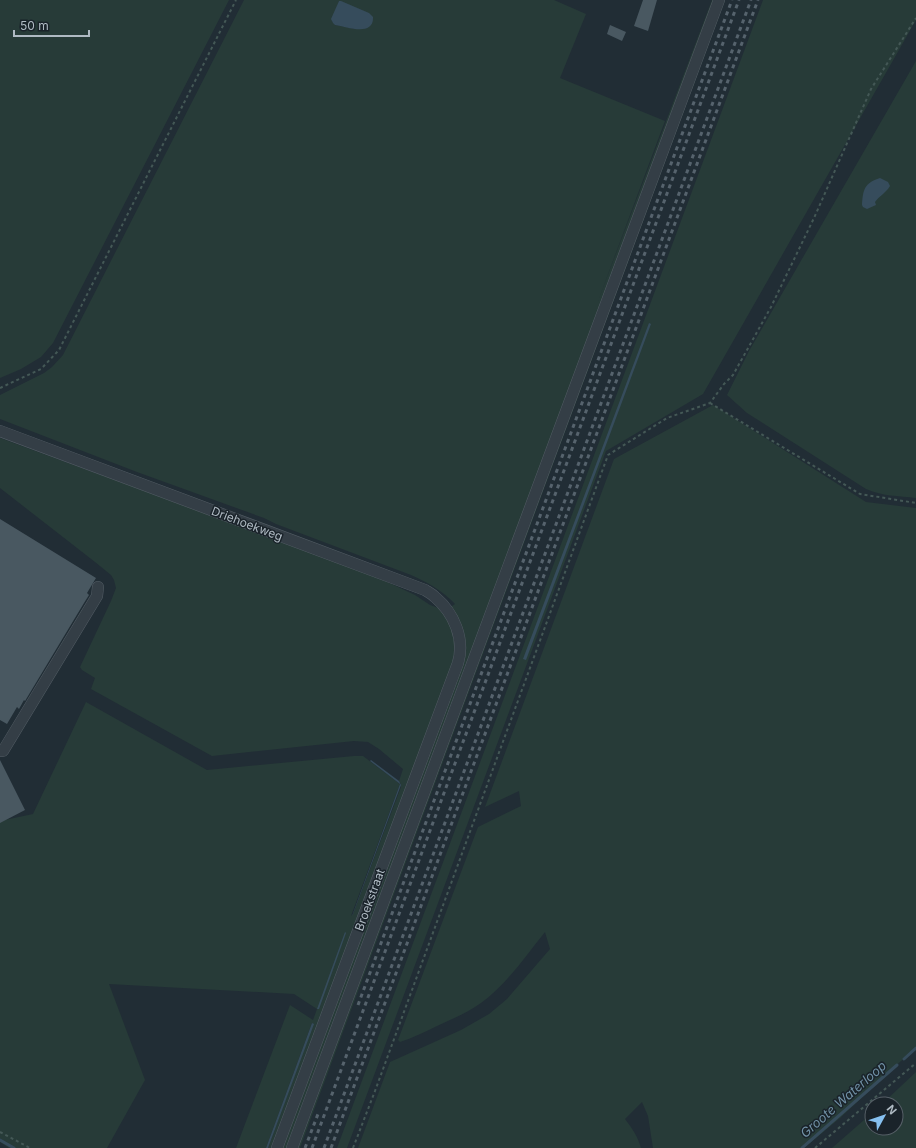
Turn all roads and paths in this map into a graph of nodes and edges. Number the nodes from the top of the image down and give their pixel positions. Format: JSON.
{"nodes":[{"id":1,"x":236,"y":0,"type":"edge"},
{"id":2,"x":719,"y":0,"type":"edge"},
{"id":3,"x":916,"y":18,"type":"edge"},
{"id":4,"x":0,"y":388,"type":"edge"},
{"id":5,"x":710,"y":403,"type":"junction"},
{"id":6,"x":0,"y":431,"type":"edge"},
{"id":7,"x":916,"y":502,"type":"edge"},
{"id":8,"x":98,"y":587,"type":"dead end"},
{"id":9,"x":483,"y":636,"type":"junction"},
{"id":10,"x":460,"y":647,"type":"junction"},
{"id":11,"x":1,"y":752,"type":"edge"},
{"id":12,"x":916,"y":1064,"type":"edge"},
{"id":13,"x":0,"y":1132,"type":"edge"},
{"id":14,"x":30,"y":1148,"type":"edge"},
{"id":15,"x":277,"y":1148,"type":"edge"},
{"id":16,"x":292,"y":1148,"type":"edge"},
{"id":17,"x":353,"y":1148,"type":"edge"},
{"id":18,"x":816,"y":1148,"type":"edge"}],
"edges":[{"from":1,"to":4,"type":"path"},
{"from":2,"to":9,"type":"street"},
{"from":3,"to":5,"type":"path"},
{"from":5,"to":7,"type":"path"},
{"from":5,"to":17,"type":"path"},
{"from":6,"to":10,"type":"street","name":"Driehoekweg"},
{"from":8,"to":11,"type":"street"},
{"from":9,"to":10,"type":"street"},
{"from":9,"to":16,"type":"street"},
{"from":10,"to":15,"type":"street","name":"Broekstraat"},
{"from":12,"to":18,"type":"path"},
{"from":13,"to":14,"type":"path"}]}
